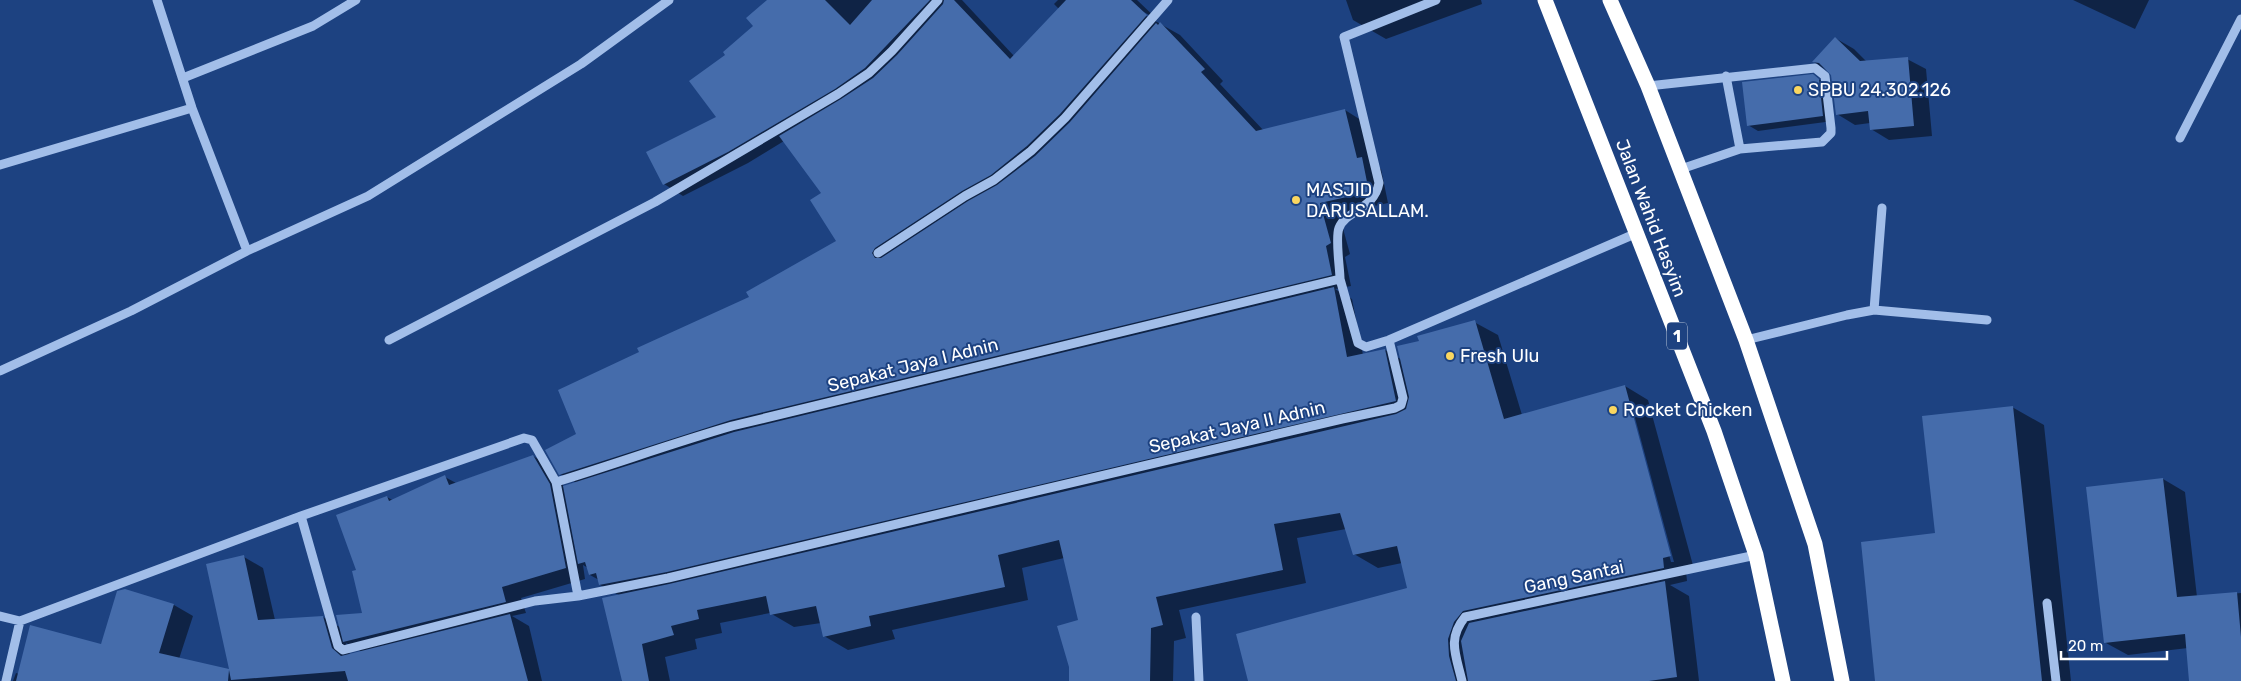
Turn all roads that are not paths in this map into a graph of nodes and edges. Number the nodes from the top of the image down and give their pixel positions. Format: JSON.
{"nodes":[{"id":1,"x":157,"y":0,"type":"edge"},
{"id":2,"x":356,"y":0,"type":"edge"},
{"id":3,"x":669,"y":0,"type":"edge"},
{"id":4,"x":938,"y":0,"type":"edge"},
{"id":5,"x":1168,"y":0,"type":"edge"},
{"id":6,"x":1436,"y":0,"type":"edge"},
{"id":7,"x":1545,"y":0,"type":"edge"},
{"id":8,"x":1610,"y":0,"type":"edge"},
{"id":9,"x":2241,"y":19,"type":"edge"},
{"id":10,"x":1726,"y":76,"type":"junction"},
{"id":11,"x":183,"y":78,"type":"junction"},
{"id":12,"x":1648,"y":86,"type":"junction"},
{"id":13,"x":192,"y":108,"type":"junction"},
{"id":14,"x":2180,"y":138,"type":"dead end"},
{"id":15,"x":1740,"y":149,"type":"junction"},
{"id":16,"x":0,"y":165,"type":"edge"},
{"id":17,"x":1681,"y":169,"type":"junction"},
{"id":18,"x":1882,"y":208,"type":"dead end"},
{"id":19,"x":1637,"y":233,"type":"junction"},
{"id":20,"x":246,"y":251,"type":"junction"},
{"id":21,"x":878,"y":252,"type":"dead end"},
{"id":22,"x":1340,"y":279,"type":"junction"},
{"id":23,"x":1874,"y":310,"type":"junction"},
{"id":24,"x":1987,"y":320,"type":"dead end"},
{"id":25,"x":390,"y":340,"type":"dead end"},
{"id":26,"x":1389,"y":340,"type":"junction"},
{"id":27,"x":1746,"y":340,"type":"junction"},
{"id":28,"x":0,"y":371,"type":"edge"},
{"id":29,"x":556,"y":482,"type":"junction"},
{"id":30,"x":301,"y":516,"type":"junction"},
{"id":31,"x":1756,"y":555,"type":"junction"},
{"id":32,"x":578,"y":596,"type":"junction"},
{"id":33,"x":2047,"y":603,"type":"dead end"},
{"id":34,"x":0,"y":616,"type":"edge"},
{"id":35,"x":1196,"y":617,"type":"dead end"},
{"id":36,"x":20,"y":621,"type":"junction"},
{"id":37,"x":6,"y":681,"type":"edge"},
{"id":38,"x":1199,"y":681,"type":"edge"},
{"id":39,"x":1462,"y":681,"type":"edge"},
{"id":40,"x":1783,"y":681,"type":"edge"},
{"id":41,"x":1842,"y":681,"type":"edge"},
{"id":42,"x":2056,"y":681,"type":"edge"}],
"edges":[{"from":1,"to":11,"type":"street"},
{"from":2,"to":11,"type":"street"},
{"from":3,"to":20,"type":"street"},
{"from":4,"to":25,"type":"street"},
{"from":5,"to":21,"type":"street"},
{"from":6,"to":22,"type":"street"},
{"from":7,"to":19,"type":"highway","name":"Jalan Wahid Hasyim","number":"1"},
{"from":8,"to":12,"type":"highway"},
{"from":9,"to":14,"type":"street"},
{"from":10,"to":12,"type":"street"},
{"from":10,"to":15,"type":"street"},
{"from":10,"to":15,"type":"street"},
{"from":11,"to":13,"type":"street"},
{"from":12,"to":17,"type":"highway"},
{"from":13,"to":16,"type":"street"},
{"from":13,"to":20,"type":"street"},
{"from":15,"to":17,"type":"street"},
{"from":17,"to":27,"type":"highway"},
{"from":18,"to":23,"type":"street"},
{"from":19,"to":26,"type":"street"},
{"from":19,"to":31,"type":"highway","name":"Jalan Wahid Hasyim","number":"1"},
{"from":20,"to":28,"type":"street"},
{"from":22,"to":26,"type":"street"},
{"from":22,"to":29,"type":"street","name":"Sepakat Jaya I Adnin"},
{"from":23,"to":24,"type":"street"},
{"from":23,"to":27,"type":"street"},
{"from":26,"to":32,"type":"street","name":"Sepakat Jaya II Adnin"},
{"from":27,"to":41,"type":"highway"},
{"from":29,"to":30,"type":"street"},
{"from":29,"to":32,"type":"street"},
{"from":30,"to":32,"type":"street"},
{"from":30,"to":36,"type":"street"},
{"from":31,"to":39,"type":"street","name":"Gang Santai"},
{"from":31,"to":40,"type":"highway","name":"Jalan Wahid Hasyim","number":"1"},
{"from":33,"to":42,"type":"street"},
{"from":34,"to":36,"type":"street"},
{"from":35,"to":38,"type":"street"},
{"from":36,"to":37,"type":"street"}]}
